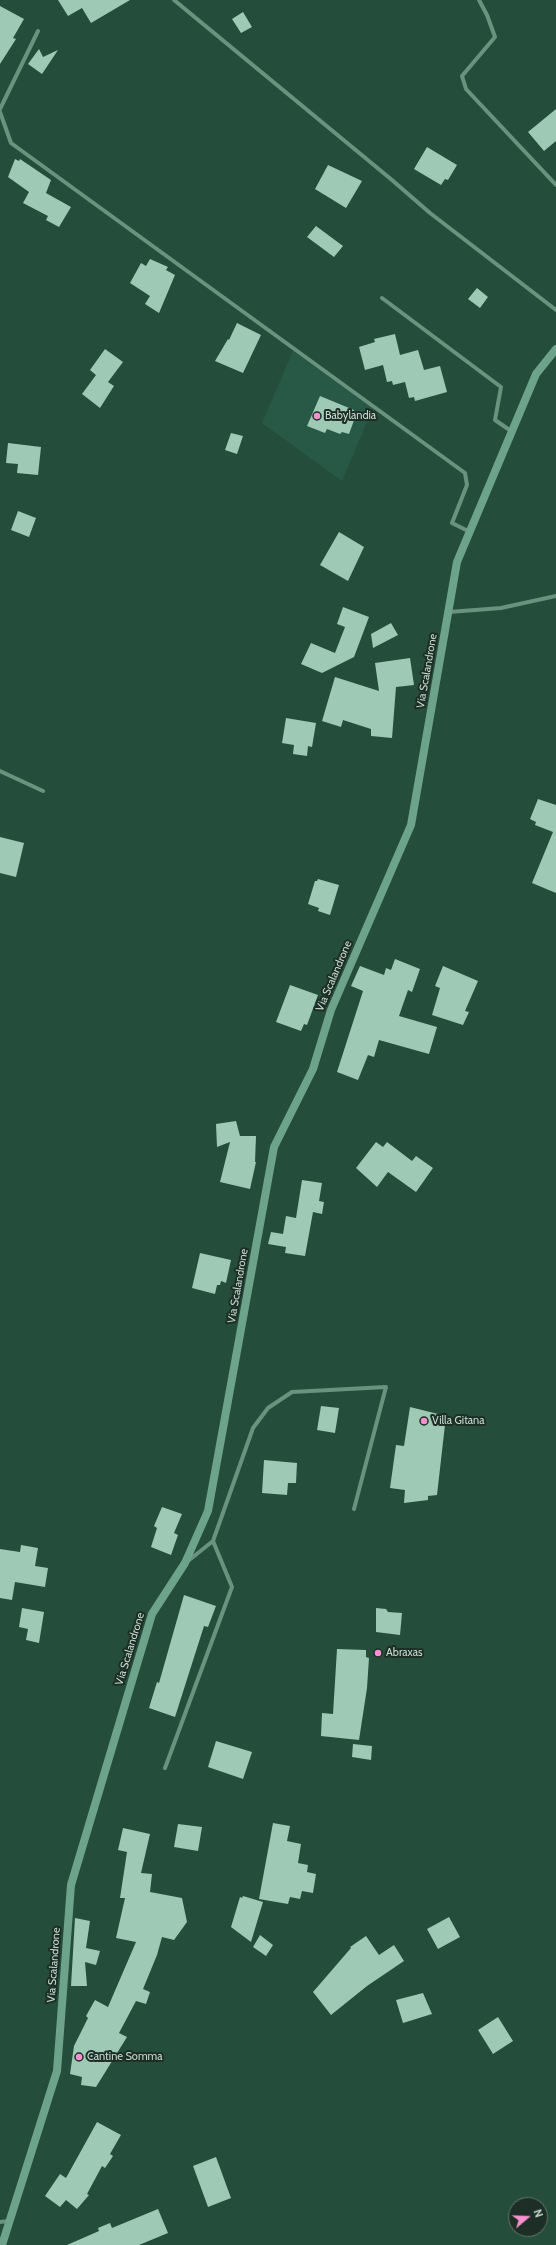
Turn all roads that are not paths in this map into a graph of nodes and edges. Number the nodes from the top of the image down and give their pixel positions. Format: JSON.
{"nodes":[{"id":1,"x":174,"y":0,"type":"edge"},
{"id":2,"x":479,"y":0,"type":"edge"},
{"id":3,"x":38,"y":31,"type":"dead end"},
{"id":4,"x":0,"y":110,"type":"edge"},
{"id":5,"x":556,"y":185,"type":"edge"},
{"id":6,"x":382,"y":298,"type":"dead end"},
{"id":7,"x":556,"y":310,"type":"edge"},
{"id":8,"x":556,"y":349,"type":"edge"},
{"id":9,"x":512,"y":432,"type":"junction"},
{"id":10,"x":470,"y":532,"type":"junction"},
{"id":11,"x":556,"y":596,"type":"edge"},
{"id":12,"x":448,"y":612,"type":"junction"},
{"id":13,"x":0,"y":772,"type":"edge"},
{"id":14,"x":43,"y":791,"type":"dead end"},
{"id":15,"x":354,"y":1509,"type":"dead end"},
{"id":16,"x":213,"y":1541,"type":"junction"},
{"id":17,"x":185,"y":1563,"type":"junction"},
{"id":18,"x":165,"y":1768,"type":"dead end"},
{"id":19,"x":9,"y":2221,"type":"junction"},
{"id":20,"x":0,"y":2222,"type":"edge"},
{"id":21,"x":2,"y":2245,"type":"edge"}],
"edges":[{"from":1,"to":7,"type":"street"},
{"from":2,"to":5,"type":"street"},
{"from":3,"to":4,"type":"street"},
{"from":4,"to":10,"type":"street"},
{"from":6,"to":9,"type":"street"},
{"from":8,"to":9,"type":"street","name":"Via Scalandrone"},
{"from":9,"to":10,"type":"street","name":"Via Scalandrone"},
{"from":10,"to":12,"type":"street","name":"Via Scalandrone"},
{"from":11,"to":12,"type":"street"},
{"from":12,"to":17,"type":"street","name":"Via Scalandrone"},
{"from":13,"to":14,"type":"street"},
{"from":15,"to":16,"type":"street"},
{"from":16,"to":17,"type":"street"},
{"from":16,"to":18,"type":"street"},
{"from":17,"to":19,"type":"street","name":"Via Scalandrone"},
{"from":19,"to":20,"type":"street"},
{"from":19,"to":21,"type":"street","name":"Via Scalandrone"}]}
